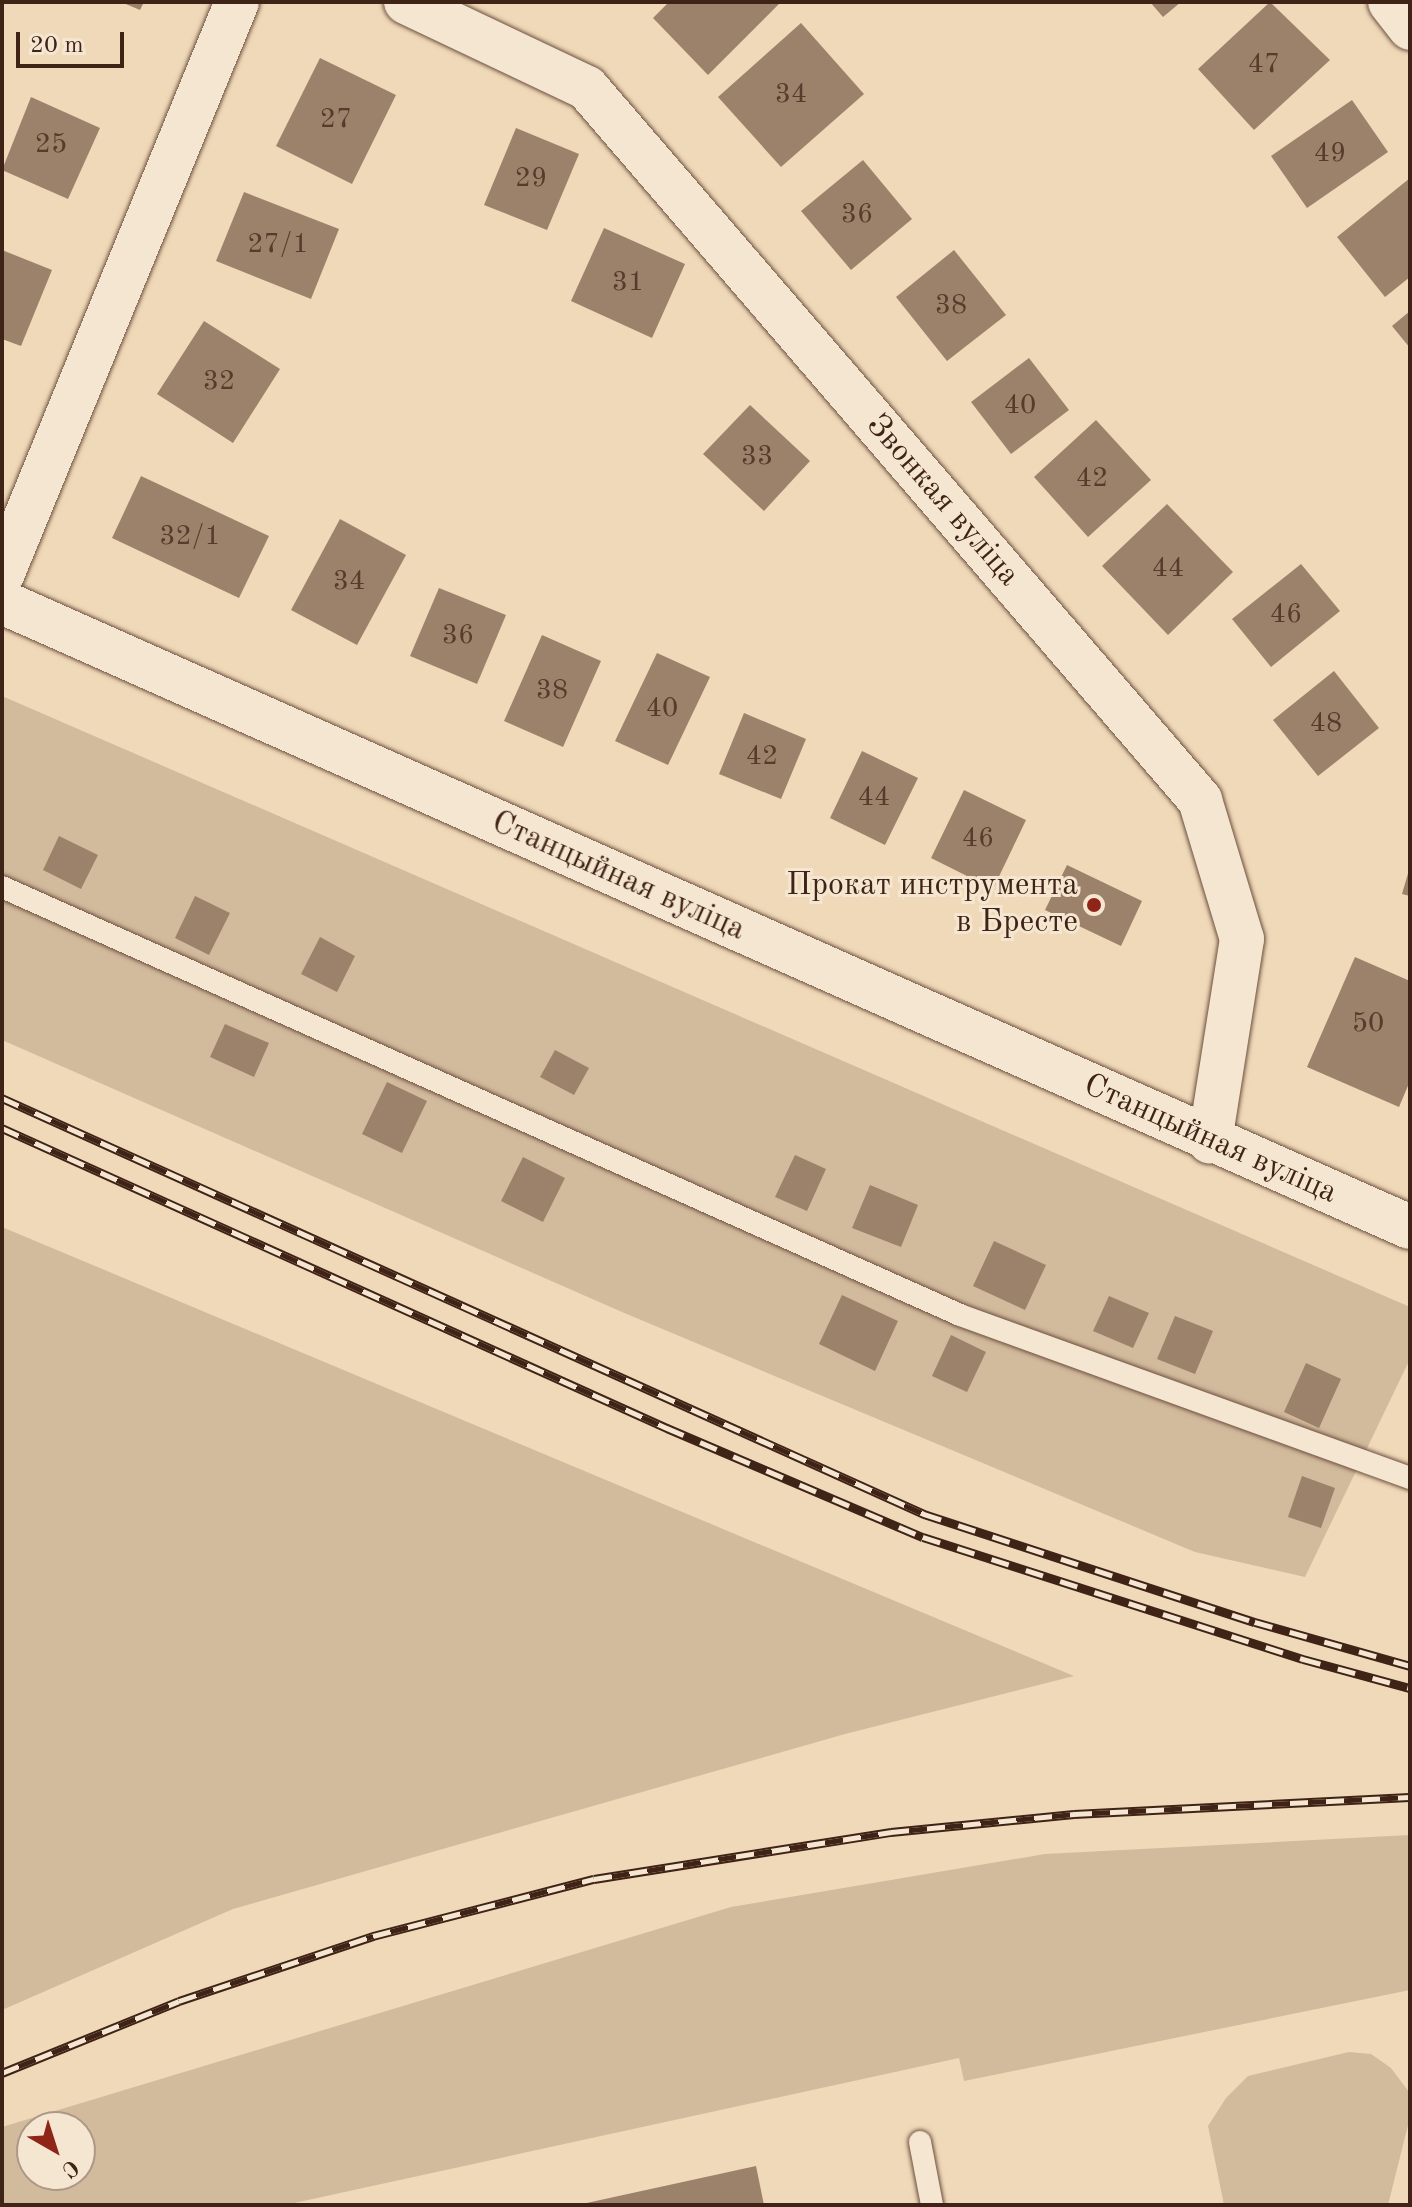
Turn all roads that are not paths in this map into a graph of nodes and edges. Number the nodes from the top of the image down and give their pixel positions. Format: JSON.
{"nodes":[{"id":1,"x":237,"y":2,"type":"edge"},
{"id":2,"x":406,"y":2,"type":"edge"},
{"id":3,"x":1390,"y":2,"type":"edge"},
{"id":4,"x":1410,"y":28,"type":"edge"},
{"id":5,"x":2,"y":575,"type":"edge"},
{"id":6,"x":2,"y":602,"type":"edge"},
{"id":7,"x":2,"y":887,"type":"edge"},
{"id":8,"x":1210,"y":1141,"type":"junction"},
{"id":9,"x":1410,"y":1227,"type":"edge"},
{"id":10,"x":1410,"y":1478,"type":"edge"},
{"id":11,"x":920,"y":2142,"type":"dead end"},
{"id":12,"x":932,"y":2205,"type":"edge"}],
"edges":[{"from":1,"to":5,"type":"street"},
{"from":2,"to":8,"type":"street","name":"Звонкая вуліца"},
{"from":3,"to":4,"type":"street"},
{"from":6,"to":8,"type":"street","name":"Станцыйная вуліца"},
{"from":7,"to":10,"type":"lane"},
{"from":8,"to":9,"type":"street","name":"Станцыйная вуліца"},
{"from":11,"to":12,"type":"lane"}]}
